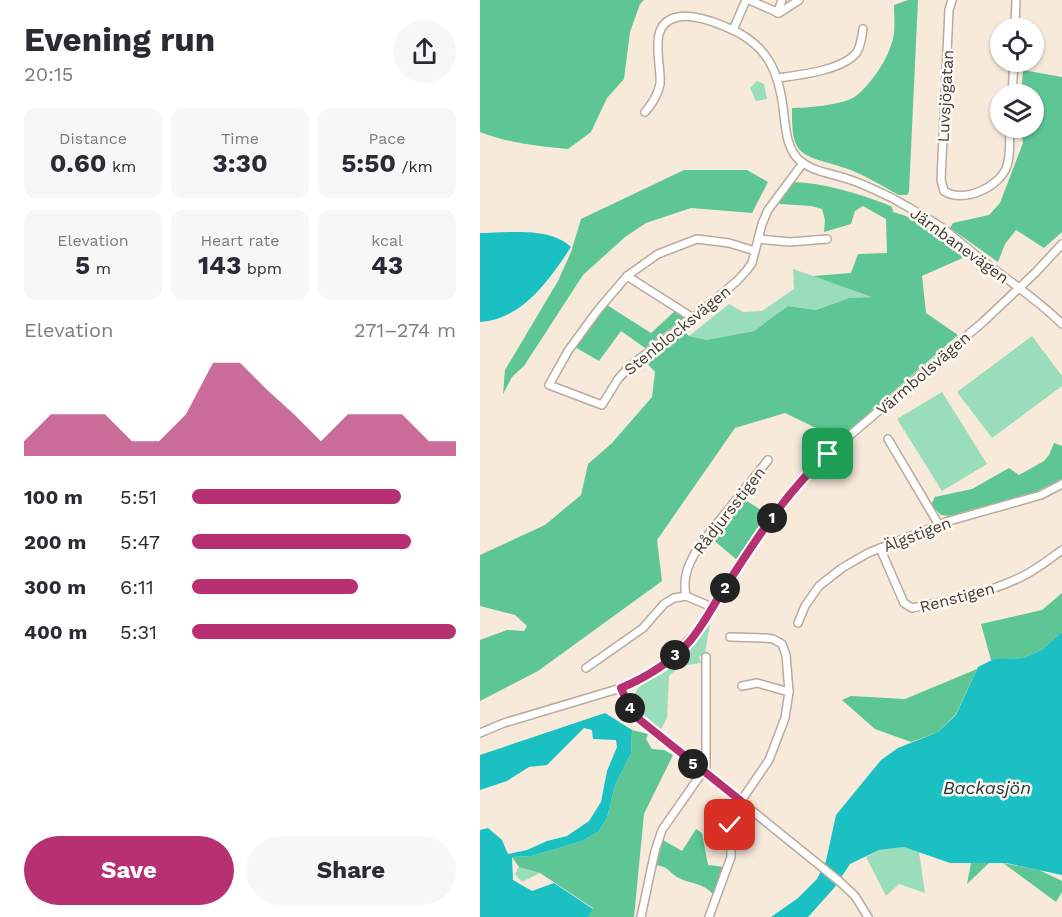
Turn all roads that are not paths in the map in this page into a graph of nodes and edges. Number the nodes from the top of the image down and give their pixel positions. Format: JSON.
{"nodes":[{"id":1,"x":747,"y":0,"type":"edge"},
{"id":2,"x":783,"y":0,"type":"edge"},
{"id":3,"x":799,"y":0,"type":"edge"},
{"id":4,"x":952,"y":0,"type":"edge"},
{"id":5,"x":1016,"y":0,"type":"edge"},
{"id":6,"x":777,"y":13,"type":"junction"},
{"id":7,"x":1015,"y":18,"type":"edge"},
{"id":8,"x":863,"y":29,"type":"dead end"},
{"id":9,"x":733,"y":30,"type":"junction"},
{"id":10,"x":778,"y":78,"type":"junction"},
{"id":11,"x":645,"y":112,"type":"dead end"},
{"id":12,"x":1009,"y":138,"type":"edge"},
{"id":13,"x":803,"y":163,"type":"junction"},
{"id":14,"x":759,"y":239,"type":"junction"},
{"id":15,"x":827,"y":239,"type":"dead end"},
{"id":16,"x":1062,"y":244,"type":"edge"},
{"id":17,"x":755,"y":251,"type":"junction"},
{"id":18,"x":627,"y":276,"type":"junction"},
{"id":19,"x":1019,"y":287,"type":"junction"},
{"id":20,"x":693,"y":318,"type":"junction"},
{"id":21,"x":1062,"y":324,"type":"edge"},
{"id":22,"x":888,"y":439,"type":"dead end"},
{"id":23,"x":768,"y":460,"type":"dead end"},
{"id":24,"x":1061,"y":487,"type":"edge"},
{"id":25,"x":939,"y":525,"type":"junction"},
{"id":26,"x":880,"y":548,"type":"junction"},
{"id":27,"x":1062,"y":550,"type":"edge"},
{"id":28,"x":686,"y":596,"type":"junction"},
{"id":29,"x":712,"y":607,"type":"junction"},
{"id":30,"x":798,"y":623,"type":"dead end"},
{"id":31,"x":730,"y":637,"type":"dead end"},
{"id":32,"x":706,"y":657,"type":"dead end"},
{"id":33,"x":586,"y":668,"type":"dead end"},
{"id":34,"x":742,"y":686,"type":"dead end"},
{"id":35,"x":621,"y":688,"type":"junction"},
{"id":36,"x":789,"y":692,"type":"junction"},
{"id":37,"x":480,"y":733,"type":"edge"},
{"id":38,"x":704,"y":771,"type":"junction"},
{"id":39,"x":741,"y":801,"type":"junction"},
{"id":40,"x":641,"y":917,"type":"edge"},
{"id":41,"x":709,"y":917,"type":"edge"},
{"id":42,"x":868,"y":917,"type":"edge"}],
"edges":[{"from":1,"to":6,"type":"street"},
{"from":1,"to":9,"type":"street"},
{"from":2,"to":6,"type":"street"},
{"from":3,"to":6,"type":"street"},
{"from":4,"to":12,"type":"street","name":"Luvsjögatan"},
{"from":5,"to":7,"type":"street"},
{"from":8,"to":10,"type":"street"},
{"from":9,"to":10,"type":"street"},
{"from":9,"to":11,"type":"street"},
{"from":10,"to":13,"type":"street"},
{"from":13,"to":14,"type":"street","name":"Stenblocksvägen"},
{"from":13,"to":19,"type":"street","name":"Järnbanevägen"},
{"from":14,"to":15,"type":"street"},
{"from":14,"to":17,"type":"street","name":"Stenblocksvägen"},
{"from":16,"to":19,"type":"street","name":"Värmbolsvägen"},
{"from":17,"to":18,"type":"street","name":"Stenblocksvägen"},
{"from":17,"to":20,"type":"street","name":"Stenblocksvägen"},
{"from":18,"to":20,"type":"street"},
{"from":18,"to":20,"type":"street","name":"Stenblocksvägen"},
{"from":19,"to":21,"type":"street","name":"Järnbanevägen"},
{"from":19,"to":29,"type":"street","name":"Värmbolsvägen"},
{"from":22,"to":25,"type":"street"},
{"from":23,"to":28,"type":"street","name":"Rådjursstigen"},
{"from":24,"to":25,"type":"street","name":"Älgstigen"},
{"from":25,"to":26,"type":"street","name":"Älgstigen"},
{"from":26,"to":27,"type":"street","name":"Renstigen"},
{"from":26,"to":30,"type":"street","name":"Älgstigen"},
{"from":28,"to":29,"type":"street"},
{"from":28,"to":33,"type":"street"},
{"from":29,"to":35,"type":"street","name":"Värmbolsvägen"},
{"from":31,"to":36,"type":"street"},
{"from":32,"to":38,"type":"street"},
{"from":34,"to":36,"type":"street"},
{"from":35,"to":37,"type":"street","name":"Värmbolsvägen"},
{"from":35,"to":38,"type":"street"},
{"from":36,"to":39,"type":"street"},
{"from":38,"to":39,"type":"street"},
{"from":38,"to":40,"type":"street"},
{"from":39,"to":41,"type":"street"},
{"from":39,"to":42,"type":"street"}]}
